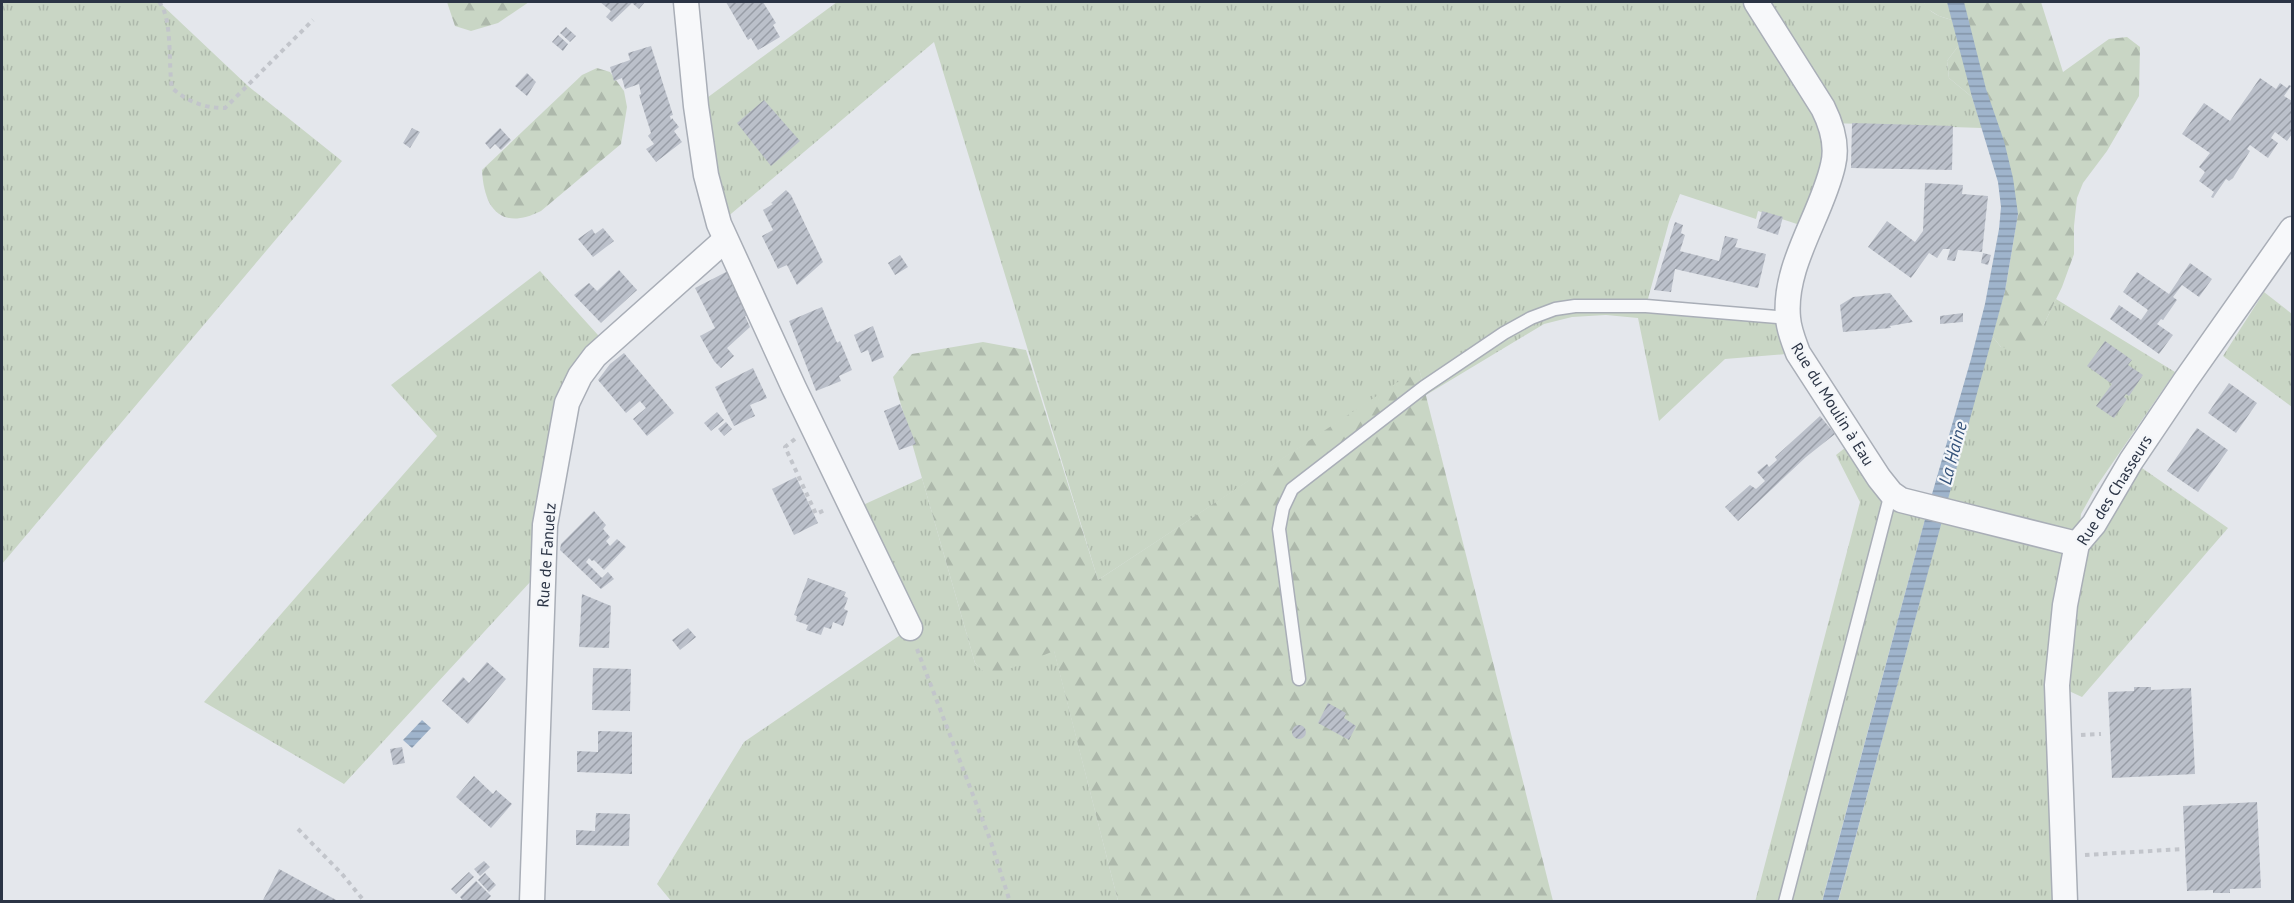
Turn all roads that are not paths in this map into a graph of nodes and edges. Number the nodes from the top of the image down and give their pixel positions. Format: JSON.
{"nodes":[{"id":1,"x":686,"y":2,"type":"edge"},
{"id":2,"x":1756,"y":2,"type":"edge"},
{"id":3,"x":2292,"y":229,"type":"edge"},
{"id":4,"x":725,"y":240,"type":"junction"},
{"id":5,"x":1788,"y":318,"type":"junction"},
{"id":6,"x":1891,"y":493,"type":"junction"},
{"id":7,"x":2077,"y":544,"type":"junction"},
{"id":8,"x":910,"y":628,"type":"road end"},
{"id":9,"x":1299,"y":679,"type":"dead end"},
{"id":10,"x":532,"y":902,"type":"edge"},
{"id":11,"x":1785,"y":902,"type":"edge"},
{"id":12,"x":2065,"y":902,"type":"edge"}],
"edges":[{"from":1,"to":4,"type":"street"},
{"from":2,"to":5,"type":"street","name":"Rue du Moulin à Eau"},
{"from":3,"to":7,"type":"street","name":"Rue des Chasseurs"},
{"from":4,"to":8,"type":"street"},
{"from":4,"to":10,"type":"street","name":"Rue de Fanuelz"},
{"from":5,"to":6,"type":"street","name":"Rue du Moulin à Eau"},
{"from":5,"to":9,"type":"lane"},
{"from":6,"to":7,"type":"street","name":"Rue du Moulin à Eau"},
{"from":6,"to":11,"type":"lane"},
{"from":7,"to":12,"type":"street","name":"Rue des Chasseurs"}]}
